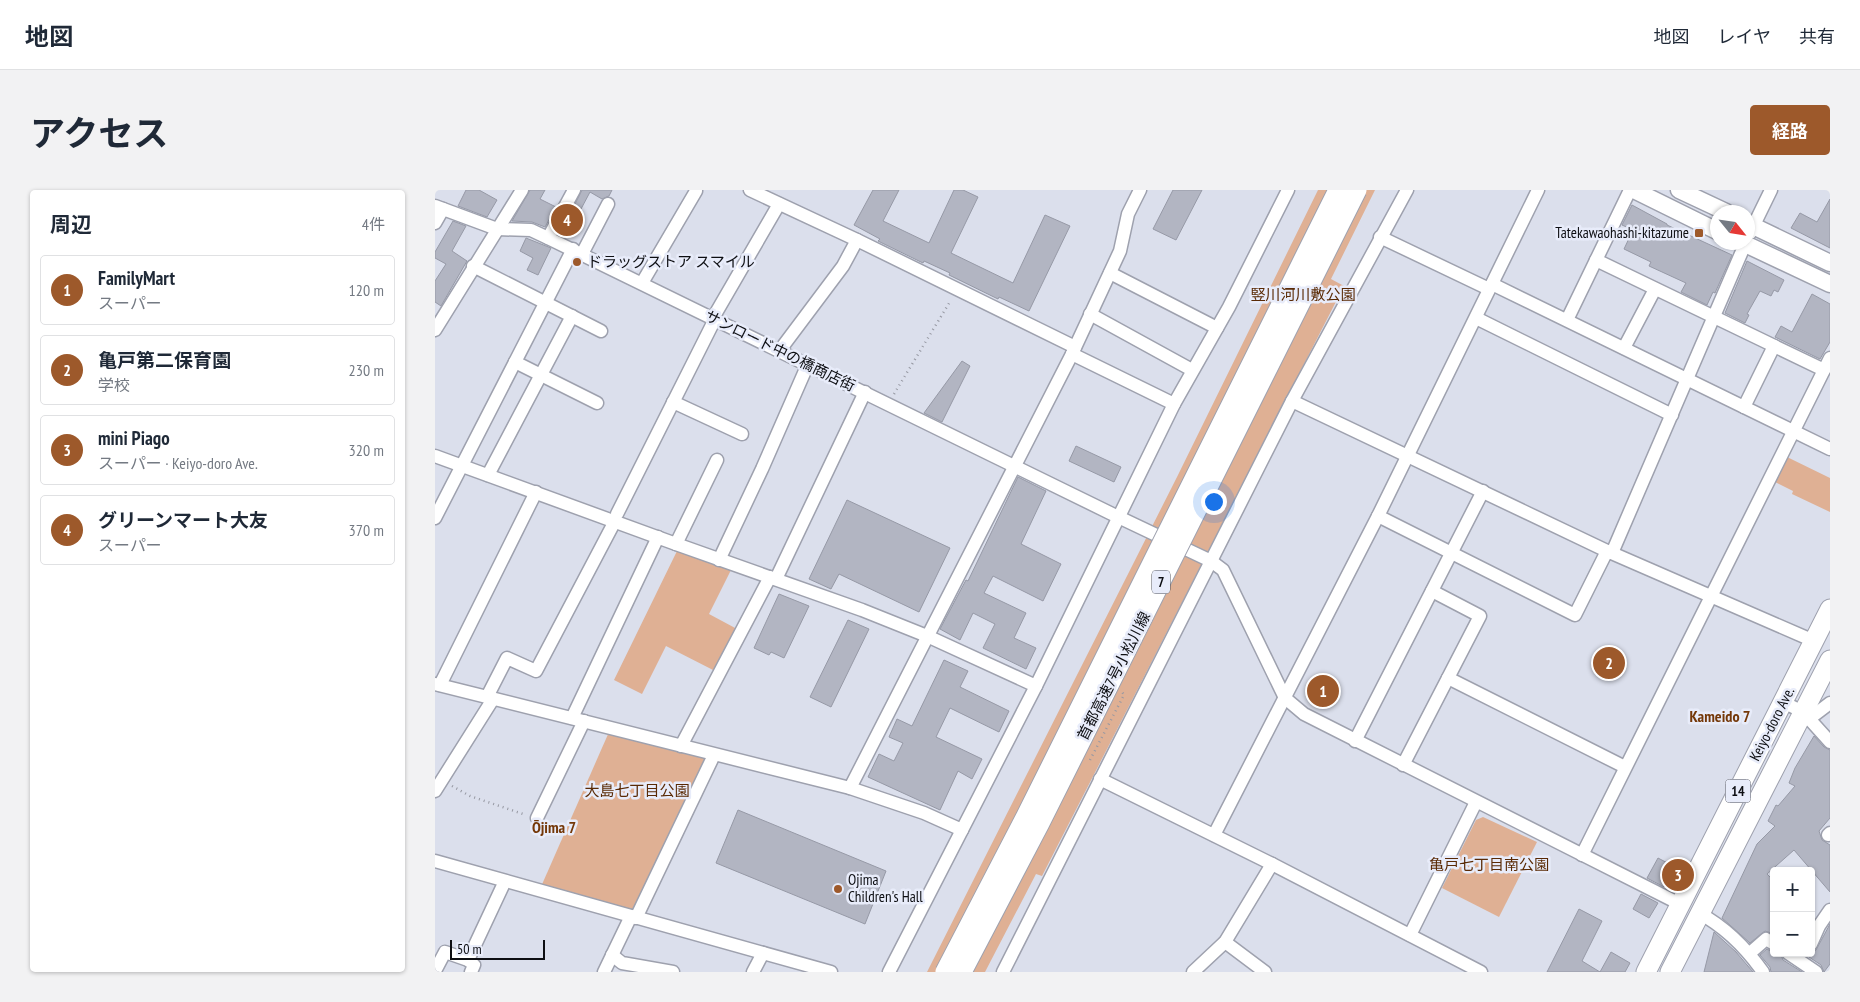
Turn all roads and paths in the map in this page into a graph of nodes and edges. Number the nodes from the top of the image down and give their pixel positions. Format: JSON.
{"nodes":[{"id":1,"x":522,"y":190,"type":"edge"},
{"id":2,"x":574,"y":190,"type":"edge"},
{"id":3,"x":750,"y":190,"type":"edge"},
{"id":4,"x":1140,"y":190,"type":"edge"},
{"id":5,"x":1288,"y":190,"type":"edge"},
{"id":6,"x":1338,"y":190,"type":"edge"},
{"id":7,"x":1357,"y":190,"type":"edge"},
{"id":8,"x":1407,"y":190,"type":"edge"},
{"id":9,"x":1537,"y":190,"type":"edge"},
{"id":10,"x":1630,"y":190,"type":"edge"},
{"id":11,"x":1634,"y":190,"type":"edge"},
{"id":12,"x":1679,"y":190,"type":"edge"},
{"id":13,"x":1771,"y":190,"type":"edge"},
{"id":14,"x":696,"y":191,"type":"dead end"},
{"id":15,"x":1700,"y":195,"type":"edge"},
{"id":16,"x":608,"y":204,"type":"dead end"},
{"id":17,"x":779,"y":204,"type":"junction"},
{"id":18,"x":1715,"y":205,"type":"edge"},
{"id":19,"x":439,"y":208,"type":"edge"},
{"id":20,"x":1755,"y":221,"type":"edge"},
{"id":21,"x":435,"y":223,"type":"edge"},
{"id":22,"x":1710,"y":228,"type":"edge"},
{"id":23,"x":497,"y":229,"type":"junction"},
{"id":24,"x":1380,"y":237,"type":"junction"},
{"id":25,"x":548,"y":238,"type":"junction"},
{"id":26,"x":1755,"y":239,"type":"edge"},
{"id":27,"x":857,"y":240,"type":"junction"},
{"id":28,"x":1755,"y":241,"type":"edge"},
{"id":29,"x":1741,"y":250,"type":"edge"},
{"id":30,"x":577,"y":251,"type":"junction"},
{"id":31,"x":1596,"y":260,"type":"junction"},
{"id":32,"x":1830,"y":263,"type":"edge"},
{"id":33,"x":473,"y":266,"type":"junction"},
{"id":34,"x":1110,"y":273,"type":"junction"},
{"id":35,"x":642,"y":283,"type":"junction"},
{"id":36,"x":1830,"y":284,"type":"edge"},
{"id":37,"x":1491,"y":286,"type":"junction"},
{"id":38,"x":1655,"y":289,"type":"junction"},
{"id":39,"x":956,"y":290,"type":"junction"},
{"id":40,"x":545,"y":303,"type":"junction"},
{"id":41,"x":1089,"y":314,"type":"junction"},
{"id":42,"x":572,"y":316,"type":"junction"},
{"id":43,"x":1714,"y":317,"type":"junction"},
{"id":44,"x":714,"y":318,"type":"junction"},
{"id":45,"x":1476,"y":318,"type":"junction"},
{"id":46,"x":1567,"y":320,"type":"junction"},
{"id":47,"x":1217,"y":328,"type":"junction"},
{"id":48,"x":435,"y":330,"type":"edge"},
{"id":49,"x":601,"y":331,"type":"dead end"},
{"id":50,"x":1774,"y":346,"type":"junction"},
{"id":51,"x":1624,"y":348,"type":"junction"},
{"id":52,"x":780,"y":350,"type":"junction"},
{"id":53,"x":1073,"y":350,"type":"junction"},
{"id":54,"x":1830,"y":358,"type":"edge"},
{"id":55,"x":515,"y":362,"type":"junction"},
{"id":56,"x":808,"y":364,"type":"junction"},
{"id":57,"x":1192,"y":370,"type":"junction"},
{"id":58,"x":1824,"y":370,"type":"junction"},
{"id":59,"x":541,"y":375,"type":"junction"},
{"id":60,"x":1687,"y":379,"type":"junction"},
{"id":61,"x":865,"y":392,"type":"junction"},
{"id":62,"x":1292,"y":401,"type":"junction"},
{"id":63,"x":673,"y":402,"type":"junction"},
{"id":64,"x":597,"y":403,"type":"dead end"},
{"id":65,"x":888,"y":403,"type":"junction"},
{"id":66,"x":1174,"y":404,"type":"junction"},
{"id":67,"x":1744,"y":407,"type":"junction"},
{"id":68,"x":1672,"y":415,"type":"junction"},
{"id":69,"x":1793,"y":431,"type":"junction"},
{"id":70,"x":742,"y":434,"type":"dead end"},
{"id":71,"x":1830,"y":449,"type":"edge"},
{"id":72,"x":435,"y":456,"type":"edge"},
{"id":73,"x":1408,"y":456,"type":"junction"},
{"id":74,"x":717,"y":460,"type":"dead end"},
{"id":75,"x":461,"y":465,"type":"junction"},
{"id":76,"x":1014,"y":466,"type":"junction"},
{"id":77,"x":488,"y":475,"type":"junction"},
{"id":78,"x":536,"y":492,"type":"junction"},
{"id":79,"x":1483,"y":492,"type":"junction"},
{"id":80,"x":1378,"y":516,"type":"junction"},
{"id":81,"x":1118,"y":517,"type":"junction"},
{"id":82,"x":435,"y":518,"type":"edge"},
{"id":83,"x":616,"y":518,"type":"junction"},
{"id":84,"x":658,"y":537,"type":"junction"},
{"id":85,"x":676,"y":544,"type":"junction"},
{"id":86,"x":1609,"y":552,"type":"junction"},
{"id":87,"x":1451,"y":554,"type":"junction"},
{"id":88,"x":719,"y":560,"type":"junction"},
{"id":89,"x":1211,"y":561,"type":"junction"},
{"id":90,"x":773,"y":578,"type":"junction"},
{"id":91,"x":1432,"y":591,"type":"junction"},
{"id":92,"x":1711,"y":596,"type":"junction"},
{"id":93,"x":1830,"y":609,"type":"edge"},
{"id":94,"x":927,"y":636,"type":"junction"},
{"id":95,"x":1814,"y":641,"type":"junction"},
{"id":96,"x":1830,"y":660,"type":"edge"},
{"id":97,"x":1448,"y":678,"type":"junction"},
{"id":98,"x":437,"y":685,"type":"edge"},
{"id":99,"x":1036,"y":686,"type":"junction"},
{"id":100,"x":490,"y":698,"type":"junction"},
{"id":101,"x":1285,"y":698,"type":"junction"},
{"id":102,"x":1783,"y":702,"type":"junction"},
{"id":103,"x":1830,"y":703,"type":"edge"},
{"id":104,"x":1806,"y":715,"type":"junction"},
{"id":105,"x":578,"y":720,"type":"junction"},
{"id":106,"x":1355,"y":741,"type":"junction"},
{"id":107,"x":1830,"y":742,"type":"edge"},
{"id":108,"x":681,"y":746,"type":"junction"},
{"id":109,"x":714,"y":755,"type":"junction"},
{"id":110,"x":1403,"y":765,"type":"junction"},
{"id":111,"x":1625,"y":768,"type":"junction"},
{"id":112,"x":1100,"y":779,"type":"junction"},
{"id":113,"x":442,"y":780,"type":"junction"},
{"id":114,"x":849,"y":788,"type":"junction"},
{"id":115,"x":435,"y":791,"type":"edge"},
{"id":116,"x":1476,"y":802,"type":"junction"},
{"id":117,"x":537,"y":818,"type":"joint"},
{"id":118,"x":962,"y":830,"type":"junction"},
{"id":119,"x":1214,"y":835,"type":"junction"},
{"id":120,"x":1582,"y":855,"type":"junction"},
{"id":121,"x":435,"y":861,"type":"edge"},
{"id":122,"x":1272,"y":864,"type":"junction"},
{"id":123,"x":505,"y":881,"type":"junction"},
{"id":124,"x":1680,"y":904,"type":"junction"},
{"id":125,"x":1830,"y":910,"type":"edge"},
{"id":126,"x":1699,"y":913,"type":"junction"},
{"id":127,"x":634,"y":917,"type":"junction"},
{"id":128,"x":1410,"y":935,"type":"junction"},
{"id":129,"x":1815,"y":935,"type":"edge"},
{"id":130,"x":1770,"y":941,"type":"edge"},
{"id":131,"x":1225,"y":942,"type":"junction"},
{"id":132,"x":763,"y":953,"type":"junction"},
{"id":133,"x":1750,"y":953,"type":"junction"},
{"id":134,"x":612,"y":955,"type":"junction"},
{"id":135,"x":1805,"y":958,"type":"edge"},
{"id":136,"x":469,"y":966,"type":"edge"},
{"id":137,"x":1459,"y":967,"type":"edge"},
{"id":138,"x":435,"y":971,"type":"edge"},
{"id":139,"x":604,"y":972,"type":"edge"},
{"id":140,"x":673,"y":972,"type":"edge"},
{"id":141,"x":753,"y":972,"type":"edge"},
{"id":142,"x":831,"y":972,"type":"edge"},
{"id":143,"x":889,"y":972,"type":"edge"},
{"id":144,"x":945,"y":972,"type":"edge"},
{"id":145,"x":962,"y":972,"type":"edge"},
{"id":146,"x":1003,"y":972,"type":"edge"},
{"id":147,"x":1193,"y":972,"type":"edge"},
{"id":148,"x":1265,"y":972,"type":"edge"},
{"id":149,"x":1481,"y":972,"type":"edge"},
{"id":150,"x":1647,"y":972,"type":"edge"},
{"id":151,"x":1670,"y":972,"type":"edge"},
{"id":152,"x":1763,"y":972,"type":"edge"},
{"id":153,"x":1816,"y":972,"type":"edge"}],
"edges":[{"from":1,"to":23,"type":"street"},
{"from":2,"to":25,"type":"street"},
{"from":3,"to":17,"type":"street"},
{"from":4,"to":34,"type":"street"},
{"from":5,"to":47,"type":"street"},
{"from":6,"to":144,"type":"highway","name":"首都高速7号小松川線","number":"7","bridge":true},
{"from":7,"to":145,"type":"highway","name":"首都高速7号小松川線","number":"7","bridge":true},
{"from":8,"to":24,"type":"street"},
{"from":9,"to":37,"type":"street"},
{"from":10,"to":31,"type":"street"},
{"from":11,"to":22,"type":"main road"},
{"from":12,"to":15,"type":"main road"},
{"from":13,"to":20,"type":"street"},
{"from":14,"to":35,"type":"street"},
{"from":15,"to":18,"type":"main road"},
{"from":16,"to":30,"type":"street"},
{"from":17,"to":27,"type":"street"},
{"from":17,"to":44,"type":"street"},
{"from":19,"to":21,"type":"street"},
{"from":19,"to":23,"type":"street","name":"サンロード中の橋商店街"},
{"from":23,"to":25,"type":"street","name":"サンロード中の橋商店街"},
{"from":23,"to":33,"type":"street"},
{"from":24,"to":37,"type":"street"},
{"from":24,"to":62,"type":"street"},
{"from":25,"to":30,"type":"street","name":"サンロード中の橋商店街"},
{"from":26,"to":32,"type":"main road"},
{"from":27,"to":39,"type":"street"},
{"from":27,"to":52,"type":"street"},
{"from":28,"to":36,"type":"main road"},
{"from":29,"to":43,"type":"street"},
{"from":30,"to":35,"type":"street","name":"サンロード中の橋商店街"},
{"from":30,"to":40,"type":"street"},
{"from":31,"to":38,"type":"street"},
{"from":31,"to":46,"type":"street"},
{"from":33,"to":40,"type":"street"},
{"from":33,"to":48,"type":"street"},
{"from":34,"to":41,"type":"street"},
{"from":34,"to":47,"type":"street"},
{"from":35,"to":44,"type":"street","name":"サンロード中の橋商店街"},
{"from":37,"to":45,"type":"street"},
{"from":37,"to":46,"type":"street"},
{"from":38,"to":43,"type":"street"},
{"from":38,"to":51,"type":"street"},
{"from":39,"to":53,"type":"street"},
{"from":39,"to":65,"type":"path"},
{"from":40,"to":42,"type":"street"},
{"from":40,"to":55,"type":"street"},
{"from":41,"to":53,"type":"street"},
{"from":41,"to":57,"type":"street"},
{"from":42,"to":49,"type":"street"},
{"from":42,"to":59,"type":"street"},
{"from":43,"to":50,"type":"street"},
{"from":43,"to":60,"type":"street"},
{"from":44,"to":52,"type":"street","name":"サンロード中の橋商店街"},
{"from":44,"to":63,"type":"street"},
{"from":45,"to":68,"type":"street"},
{"from":45,"to":73,"type":"street"},
{"from":46,"to":51,"type":"street"},
{"from":47,"to":57,"type":"street"},
{"from":50,"to":58,"type":"street"},
{"from":50,"to":67,"type":"street"},
{"from":51,"to":60,"type":"street"},
{"from":52,"to":56,"type":"street","name":"サンロード中の橋商店街"},
{"from":53,"to":66,"type":"street"},
{"from":53,"to":76,"type":"street"},
{"from":54,"to":58,"type":"street"},
{"from":55,"to":59,"type":"street"},
{"from":55,"to":75,"type":"street"},
{"from":56,"to":61,"type":"street","name":"サンロード中の橋商店街"},
{"from":56,"to":88,"type":"street"},
{"from":57,"to":66,"type":"street"},
{"from":58,"to":69,"type":"street"},
{"from":59,"to":64,"type":"street"},
{"from":59,"to":77,"type":"street"},
{"from":60,"to":67,"type":"street"},
{"from":60,"to":68,"type":"street"},
{"from":61,"to":65,"type":"street","name":"サンロード中の橋商店街"},
{"from":61,"to":90,"type":"street"},
{"from":62,"to":73,"type":"street"},
{"from":62,"to":89,"type":"street"},
{"from":63,"to":70,"type":"street"},
{"from":63,"to":83,"type":"street"},
{"from":65,"to":76,"type":"street","name":"サンロード中の橋商店街"},
{"from":66,"to":81,"type":"street"},
{"from":67,"to":69,"type":"street"},
{"from":68,"to":86,"type":"street"},
{"from":69,"to":71,"type":"street"},
{"from":69,"to":92,"type":"street"},
{"from":72,"to":75,"type":"street"},
{"from":73,"to":79,"type":"street"},
{"from":73,"to":80,"type":"street"},
{"from":74,"to":85,"type":"street"},
{"from":75,"to":77,"type":"street"},
{"from":75,"to":82,"type":"street"},
{"from":76,"to":81,"type":"street","name":"サンロード中の橋商店街"},
{"from":76,"to":94,"type":"street"},
{"from":77,"to":78,"type":"street"},
{"from":78,"to":83,"type":"street"},
{"from":78,"to":98,"type":"street"},
{"from":79,"to":86,"type":"street"},
{"from":79,"to":87,"type":"street"},
{"from":80,"to":87,"type":"street"},
{"from":80,"to":101,"type":"street"},
{"from":81,"to":89,"type":"street","name":"サンロード中の橋商店街"},
{"from":81,"to":99,"type":"street"},
{"from":83,"to":84,"type":"street"},
{"from":83,"to":100,"type":"street"},
{"from":84,"to":85,"type":"street"},
{"from":84,"to":105,"type":"street"},
{"from":85,"to":88,"type":"street"},
{"from":86,"to":87,"type":"street"},
{"from":86,"to":92,"type":"street"},
{"from":87,"to":91,"type":"street"},
{"from":88,"to":90,"type":"street"},
{"from":89,"to":101,"type":"street"},
{"from":89,"to":112,"type":"street"},
{"from":90,"to":94,"type":"street"},
{"from":90,"to":108,"type":"street"},
{"from":91,"to":97,"type":"street"},
{"from":91,"to":106,"type":"street"},
{"from":92,"to":95,"type":"street"},
{"from":92,"to":111,"type":"street"},
{"from":93,"to":95,"type":"highway","name":"Keiyo-doro Ave.","number":"14"},
{"from":94,"to":99,"type":"street"},
{"from":94,"to":114,"type":"street"},
{"from":95,"to":102,"type":"highway","name":"Keiyo-doro Ave.","number":"14"},
{"from":96,"to":104,"type":"highway","name":"Keiyo-doro Ave.","number":"14"},
{"from":97,"to":110,"type":"street"},
{"from":97,"to":111,"type":"street"},
{"from":98,"to":100,"type":"street"},
{"from":99,"to":118,"type":"street"},
{"from":100,"to":105,"type":"street"},
{"from":100,"to":113,"type":"street"},
{"from":101,"to":106,"type":"street"},
{"from":101,"to":119,"type":"street"},
{"from":102,"to":104,"type":"street"},
{"from":102,"to":124,"type":"highway","name":"Keiyo-doro Ave.","number":"14"},
{"from":103,"to":104,"type":"street"},
{"from":104,"to":107,"type":"street"},
{"from":104,"to":126,"type":"highway","name":"Keiyo-doro Ave.","number":"14"},
{"from":105,"to":108,"type":"street"},
{"from":105,"to":117,"type":"street"},
{"from":106,"to":110,"type":"street"},
{"from":108,"to":109,"type":"street"},
{"from":109,"to":114,"type":"street"},
{"from":109,"to":127,"type":"street"},
{"from":110,"to":116,"type":"street"},
{"from":111,"to":120,"type":"street"},
{"from":112,"to":119,"type":"street"},
{"from":112,"to":146,"type":"street"},
{"from":113,"to":115,"type":"street"},
{"from":113,"to":117,"type":"path"},
{"from":114,"to":118,"type":"street"},
{"from":116,"to":120,"type":"street"},
{"from":116,"to":128,"type":"street"},
{"from":118,"to":143,"type":"street"},
{"from":119,"to":122,"type":"street"},
{"from":120,"to":124,"type":"street"},
{"from":121,"to":123,"type":"street"},
{"from":122,"to":128,"type":"street"},
{"from":122,"to":131,"type":"street"},
{"from":123,"to":127,"type":"street"},
{"from":123,"to":136,"type":"street"},
{"from":124,"to":150,"type":"highway","name":"Keiyo-doro Ave.","number":"14"},
{"from":125,"to":129,"type":"street"},
{"from":126,"to":133,"type":"street"},
{"from":126,"to":151,"type":"highway","name":"Keiyo-doro Ave.","number":"14"},
{"from":127,"to":132,"type":"street"},
{"from":127,"to":134,"type":"street"},
{"from":128,"to":137,"type":"street"},
{"from":130,"to":133,"type":"street"},
{"from":131,"to":147,"type":"street"},
{"from":131,"to":148,"type":"street"},
{"from":132,"to":141,"type":"street"},
{"from":132,"to":142,"type":"street"},
{"from":133,"to":152,"type":"street"},
{"from":134,"to":139,"type":"street"},
{"from":134,"to":140,"type":"street"},
{"from":135,"to":153,"type":"street"},
{"from":136,"to":138,"type":"street"},
{"from":137,"to":149,"type":"street"}]}
